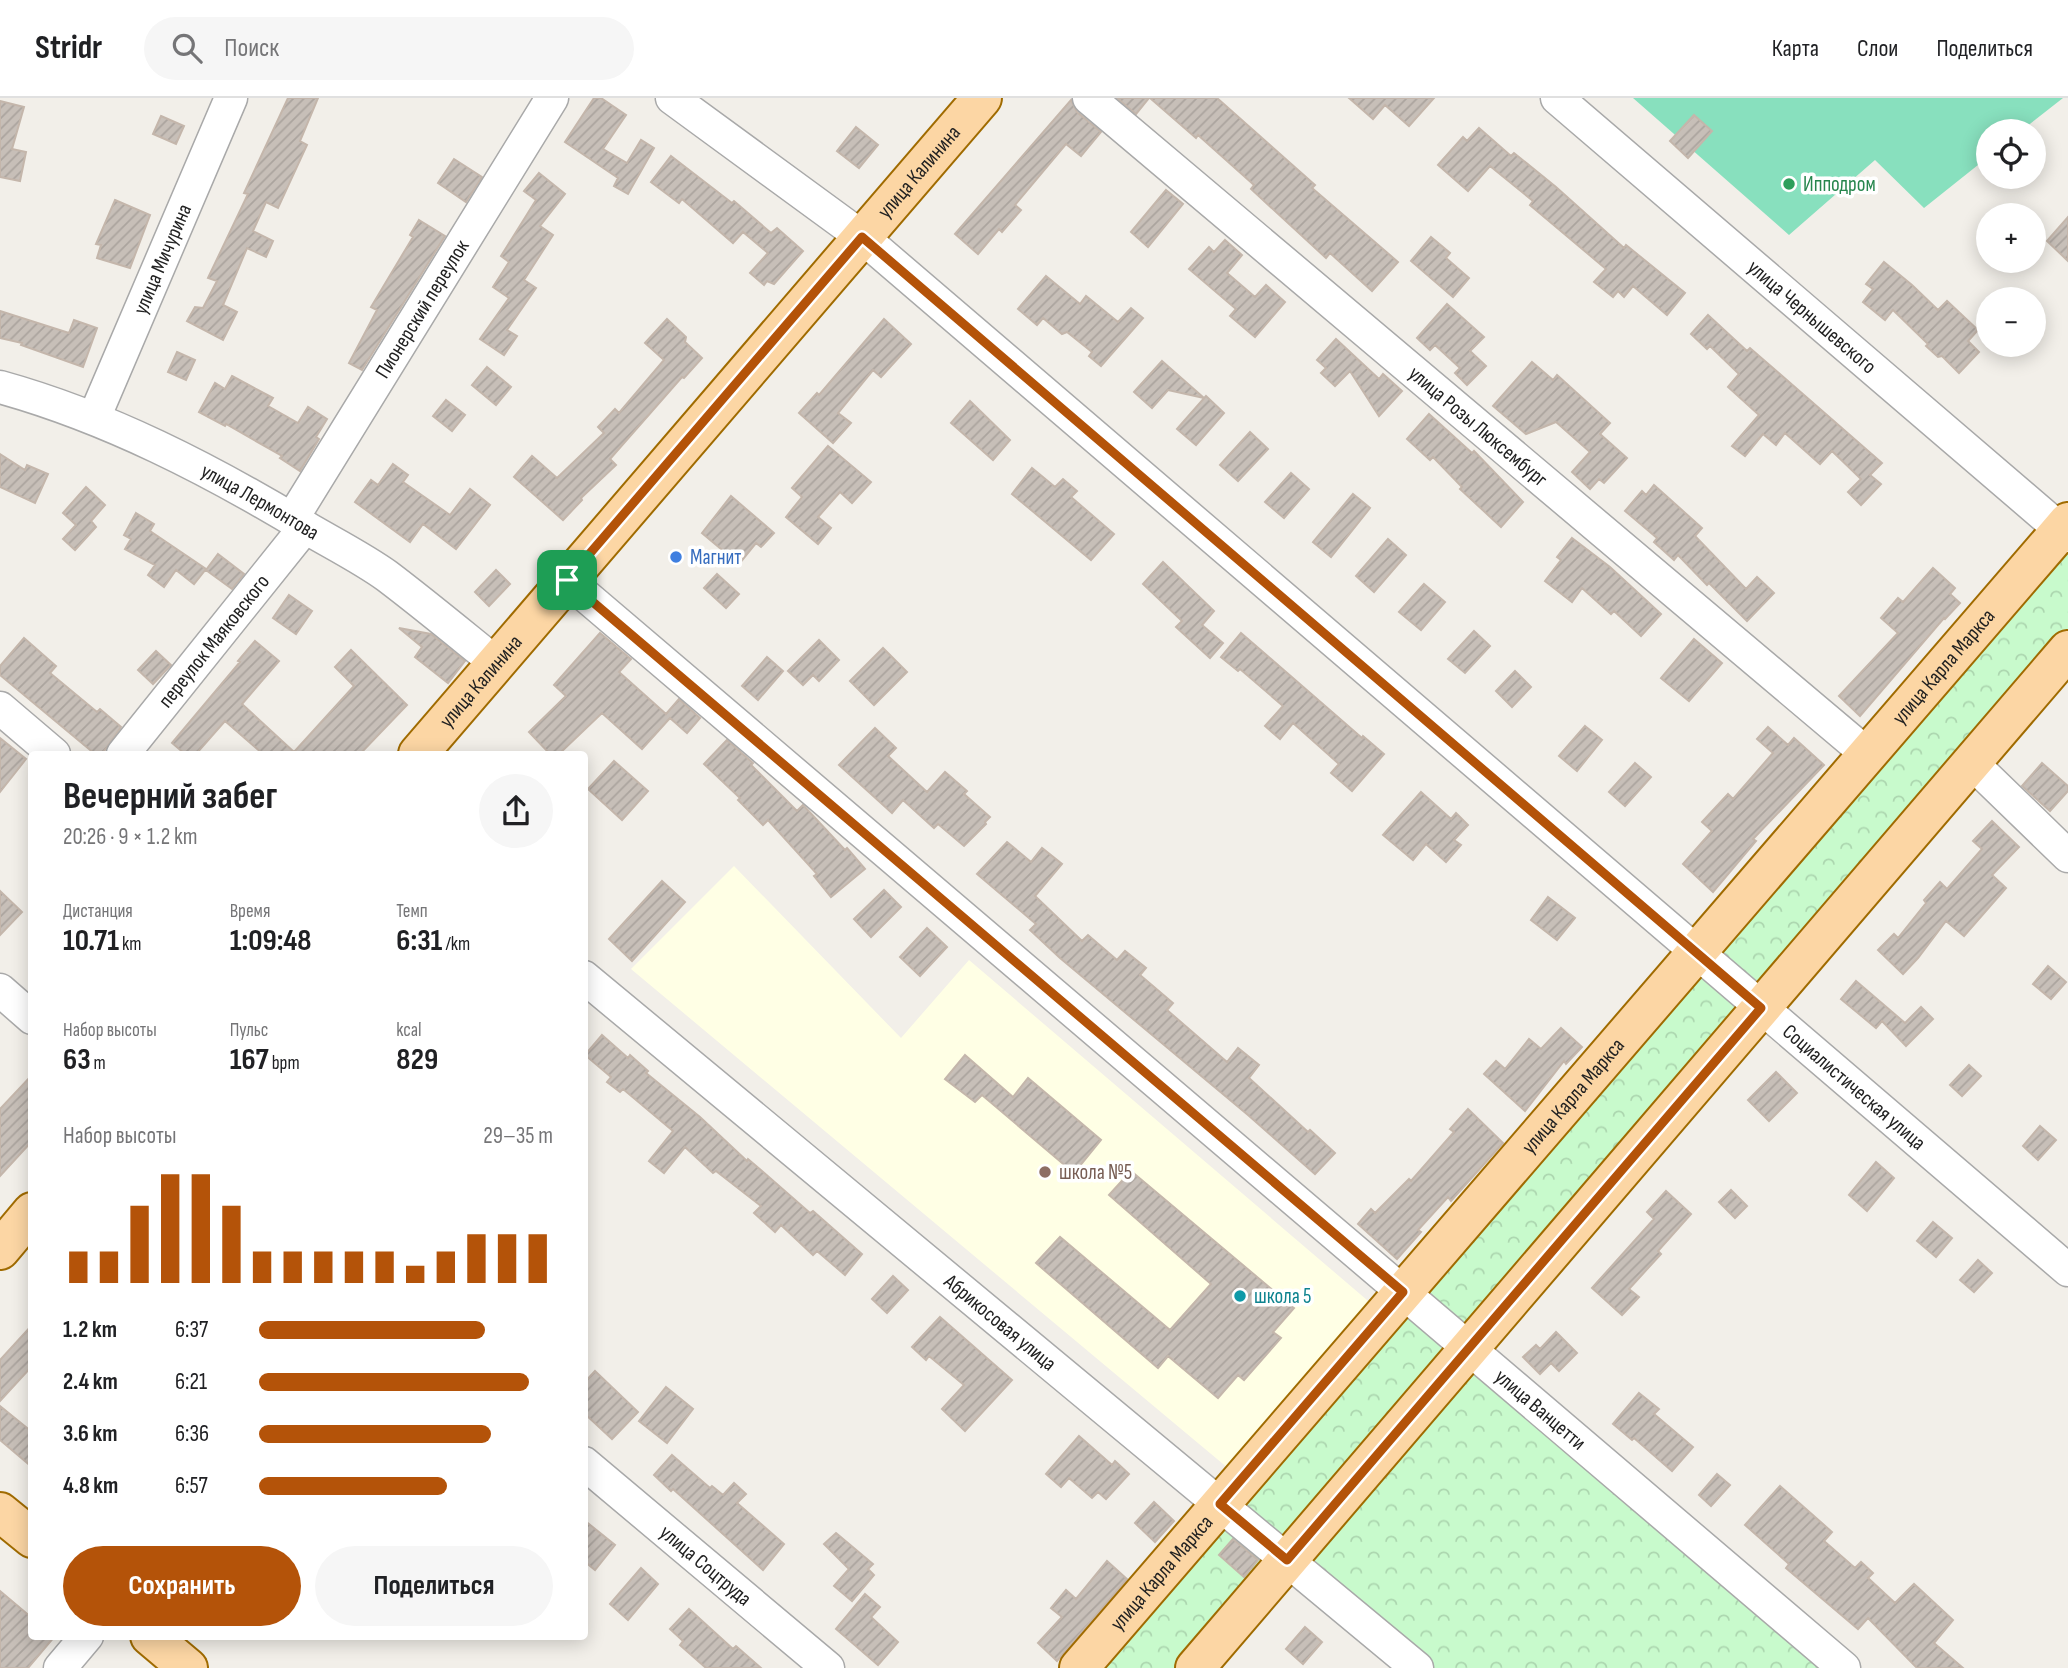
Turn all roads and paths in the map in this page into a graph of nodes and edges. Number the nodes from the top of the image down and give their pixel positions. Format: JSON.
{"nodes":[{"id":1,"x":231,"y":98,"type":"edge"},
{"id":2,"x":552,"y":98,"type":"edge"},
{"id":3,"x":672,"y":98,"type":"edge"},
{"id":4,"x":982,"y":98,"type":"edge"},
{"id":5,"x":1089,"y":98,"type":"edge"},
{"id":6,"x":1557,"y":98,"type":"edge"},
{"id":7,"x":862,"y":237,"type":"junction"},
{"id":8,"x":0,"y":387,"type":"edge"},
{"id":9,"x":94,"y":418,"type":"junction"},
{"id":10,"x":298,"y":523,"type":"junction"},
{"id":11,"x":2066,"y":529,"type":"edge"},
{"id":12,"x":567,"y":580,"type":"junction"},
{"id":13,"x":2068,"y":650,"type":"edge"},
{"id":14,"x":496,"y":663,"type":"junction"},
{"id":15,"x":0,"y":708,"type":"edge"},
{"id":16,"x":50,"y":751,"type":"edge"},
{"id":17,"x":125,"y":751,"type":"edge"},
{"id":18,"x":421,"y":751,"type":"edge"},
{"id":19,"x":1867,"y":754,"type":"junction"},
{"id":20,"x":1972,"y":763,"type":"junction"},
{"id":21,"x":2068,"y":856,"type":"edge"},
{"id":22,"x":1696,"y":952,"type":"junction"},
{"id":23,"x":588,"y":980,"type":"edge"},
{"id":24,"x":0,"y":990,"type":"edge"},
{"id":25,"x":1761,"y":1008,"type":"junction"},
{"id":26,"x":28,"y":1014,"type":"edge"},
{"id":27,"x":28,"y":1217,"type":"edge"},
{"id":28,"x":0,"y":1250,"type":"edge"},
{"id":29,"x":2068,"y":1270,"type":"edge"},
{"id":30,"x":1403,"y":1292,"type":"junction"},
{"id":31,"x":1469,"y":1348,"type":"junction"},
{"id":32,"x":588,"y":1466,"type":"edge"},
{"id":33,"x":1220,"y":1504,"type":"junction"},
{"id":34,"x":0,"y":1512,"type":"edge"},
{"id":35,"x":28,"y":1535,"type":"edge"},
{"id":36,"x":1287,"y":1560,"type":"junction"},
{"id":37,"x":84,"y":1640,"type":"edge"},
{"id":38,"x":155,"y":1640,"type":"edge"},
{"id":39,"x":60,"y":1668,"type":"edge"},
{"id":40,"x":188,"y":1668,"type":"edge"},
{"id":41,"x":828,"y":1668,"type":"edge"},
{"id":42,"x":1079,"y":1668,"type":"edge"},
{"id":43,"x":1195,"y":1668,"type":"edge"},
{"id":44,"x":1417,"y":1668,"type":"edge"},
{"id":45,"x":1844,"y":1668,"type":"edge"}],
"edges":[{"from":1,"to":9,"type":"street","name":"улица Мичурина"},
{"from":2,"to":10,"type":"street","name":"Пионерский переулок"},
{"from":3,"to":7,"type":"street","name":"Социалистическая улица"},
{"from":4,"to":7,"type":"main road","name":"улица Калинина"},
{"from":5,"to":19,"type":"street","name":"улица Розы Люксембург"},
{"from":6,"to":11,"type":"street","name":"улица Чернышевского"},
{"from":7,"to":12,"type":"main road","name":"улица Калинина"},
{"from":7,"to":22,"type":"street","name":"Социалистическая улица"},
{"from":8,"to":9,"type":"street","name":"улица Лермонтова"},
{"from":9,"to":10,"type":"street","name":"улица Лермонтова"},
{"from":10,"to":14,"type":"street","name":"улица Лермонтова"},
{"from":10,"to":17,"type":"street","name":"переулок Маяковского"},
{"from":11,"to":19,"type":"main road","name":"улица Карла Маркса"},
{"from":12,"to":14,"type":"main road","name":"улица Калинина"},
{"from":12,"to":30,"type":"street","name":"улица Ванцетти"},
{"from":13,"to":20,"type":"main road"},
{"from":14,"to":18,"type":"main road","name":"улица Калинина"},
{"from":15,"to":16,"type":"street"},
{"from":19,"to":22,"type":"main road","name":"улица Карла Маркса"},
{"from":20,"to":21,"type":"street"},
{"from":20,"to":25,"type":"main road"},
{"from":22,"to":25,"type":"street","name":"Социалистическая улица"},
{"from":22,"to":30,"type":"main road","name":"улица Карла Маркса"},
{"from":23,"to":33,"type":"street","name":"Абрикосовая улица"},
{"from":24,"to":26,"type":"street"},
{"from":25,"to":29,"type":"street","name":"Социалистическая улица"},
{"from":25,"to":31,"type":"main road"},
{"from":27,"to":28,"type":"main road"},
{"from":30,"to":31,"type":"street","name":"улица Ванцетти"},
{"from":30,"to":33,"type":"main road","name":"улица Карла Маркса"},
{"from":31,"to":36,"type":"main road"},
{"from":31,"to":45,"type":"street","name":"улица Ванцетти"},
{"from":32,"to":41,"type":"street","name":"улица Соцтруда"},
{"from":33,"to":36,"type":"street","name":"Абрикосовая улица"},
{"from":33,"to":42,"type":"main road","name":"улица Карла Маркса"},
{"from":34,"to":35,"type":"main road"},
{"from":36,"to":43,"type":"main road"},
{"from":36,"to":44,"type":"street","name":"Абрикосовая улица"},
{"from":37,"to":39,"type":"street"},
{"from":38,"to":40,"type":"main road"}]}
